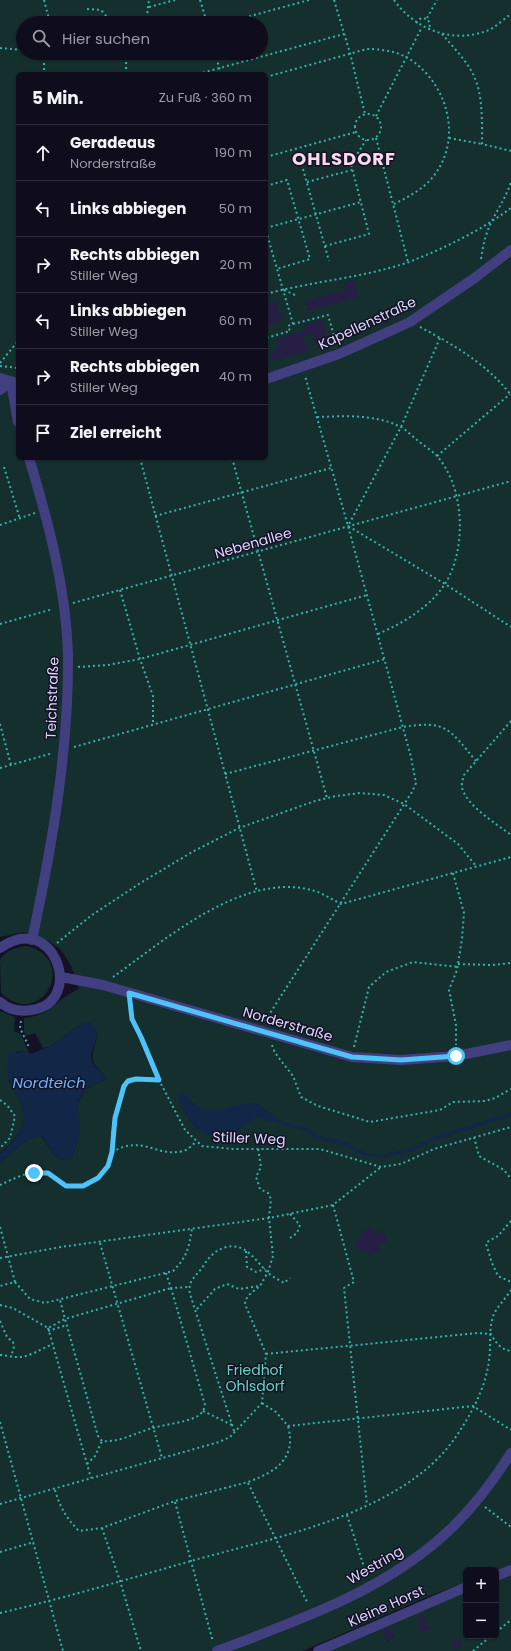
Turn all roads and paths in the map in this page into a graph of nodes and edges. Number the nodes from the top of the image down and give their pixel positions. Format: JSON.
{"nodes":[{"id":1,"x":44,"y":0,"type":"edge"},
{"id":2,"x":149,"y":0,"type":"edge"},
{"id":3,"x":175,"y":0,"type":"edge"},
{"id":4,"x":200,"y":0,"type":"edge"},
{"id":5,"x":309,"y":0,"type":"edge"},
{"id":6,"x":334,"y":0,"type":"edge"},
{"id":7,"x":394,"y":0,"type":"edge"},
{"id":8,"x":437,"y":0,"type":"edge"},
{"id":9,"x":149,"y":7,"type":"junction"},
{"id":10,"x":87,"y":9,"type":"dead end"},
{"id":11,"x":511,"y":14,"type":"edge"},
{"id":12,"x":48,"y":16,"type":"edge"},
{"id":13,"x":105,"y":16,"type":"edge"},
{"id":14,"x":147,"y":16,"type":"edge"},
{"id":15,"x":205,"y":16,"type":"edge"},
{"id":16,"x":251,"y":16,"type":"edge"},
{"id":17,"x":427,"y":19,"type":"junction"},
{"id":18,"x":416,"y":23,"type":"junction"},
{"id":19,"x":422,"y":27,"type":"junction"},
{"id":20,"x":429,"y":30,"type":"junction"},
{"id":21,"x":344,"y":34,"type":"junction"},
{"id":22,"x":442,"y":34,"type":"junction"},
{"id":23,"x":0,"y":48,"type":"edge"},
{"id":24,"x":16,"y":49,"type":"edge"},
{"id":25,"x":350,"y":53,"type":"junction"},
{"id":26,"x":268,"y":55,"type":"edge"},
{"id":27,"x":408,"y":58,"type":"junction"},
{"id":28,"x":44,"y":60,"type":"edge"},
{"id":29,"x":127,"y":60,"type":"edge"},
{"id":30,"x":218,"y":60,"type":"edge"},
{"id":31,"x":249,"y":60,"type":"edge"},
{"id":32,"x":220,"y":68,"type":"junction"},
{"id":33,"x":44,"y":72,"type":"edge"},
{"id":34,"x":126,"y":72,"type":"edge"},
{"id":35,"x":205,"y":72,"type":"edge"},
{"id":36,"x":221,"y":72,"type":"edge"},
{"id":37,"x":268,"y":76,"type":"edge"},
{"id":38,"x":365,"y":114,"type":"junction"},
{"id":39,"x":376,"y":116,"type":"junction"},
{"id":40,"x":356,"y":132,"type":"junction"},
{"id":41,"x":376,"y":138,"type":"junction"},
{"id":42,"x":449,"y":138,"type":"junction"},
{"id":43,"x":366,"y":140,"type":"junction"},
{"id":44,"x":482,"y":144,"type":"junction"},
{"id":45,"x":511,"y":151,"type":"edge"},
{"id":46,"x":268,"y":156,"type":"edge"},
{"id":47,"x":303,"y":169,"type":"dead end"},
{"id":48,"x":352,"y":170,"type":"junction"},
{"id":49,"x":511,"y":180,"type":"edge"},
{"id":50,"x":307,"y":182,"type":"junction"},
{"id":51,"x":268,"y":185,"type":"edge"},
{"id":52,"x":361,"y":202,"type":"junction"},
{"id":53,"x":394,"y":204,"type":"junction"},
{"id":54,"x":511,"y":208,"type":"edge"},
{"id":55,"x":316,"y":214,"type":"junction"},
{"id":56,"x":298,"y":219,"type":"junction"},
{"id":57,"x":491,"y":223,"type":"junction"},
{"id":58,"x":268,"y":230,"type":"edge"},
{"id":59,"x":268,"y":238,"type":"edge"},
{"id":60,"x":325,"y":246,"type":"junction"},
{"id":61,"x":511,"y":250,"type":"edge"},
{"id":62,"x":329,"y":261,"type":"dead end"},
{"id":63,"x":408,"y":262,"type":"junction"},
{"id":64,"x":277,"y":269,"type":"junction"},
{"id":65,"x":476,"y":278,"type":"junction"},
{"id":66,"x":283,"y":289,"type":"junction"},
{"id":67,"x":268,"y":293,"type":"edge"},
{"id":68,"x":295,"y":295,"type":"dead end"},
{"id":69,"x":410,"y":322,"type":"junction"},
{"id":70,"x":293,"y":324,"type":"junction"},
{"id":71,"x":268,"y":337,"type":"edge"},
{"id":72,"x":440,"y":338,"type":"junction"},
{"id":73,"x":16,"y":344,"type":"edge"},
{"id":74,"x":339,"y":354,"type":"junction"},
{"id":75,"x":0,"y":364,"type":"edge"},
{"id":76,"x":303,"y":367,"type":"junction"},
{"id":77,"x":16,"y":368,"type":"edge"},
{"id":78,"x":268,"y":377,"type":"edge"},
{"id":79,"x":0,"y":378,"type":"edge"},
{"id":80,"x":15,"y":382,"type":"edge"},
{"id":81,"x":0,"y":390,"type":"edge"},
{"id":82,"x":511,"y":394,"type":"edge"},
{"id":83,"x":16,"y":395,"type":"edge"},
{"id":84,"x":317,"y":417,"type":"junction"},
{"id":85,"x":401,"y":427,"type":"junction"},
{"id":86,"x":437,"y":456,"type":"junction"},
{"id":87,"x":30,"y":460,"type":"edge"},
{"id":88,"x":141,"y":460,"type":"edge"},
{"id":89,"x":233,"y":460,"type":"edge"},
{"id":90,"x":4,"y":467,"type":"dead end"},
{"id":91,"x":331,"y":468,"type":"junction"},
{"id":92,"x":511,"y":481,"type":"edge"},
{"id":93,"x":241,"y":492,"type":"junction"},
{"id":94,"x":456,"y":496,"type":"junction"},
{"id":95,"x":44,"y":510,"type":"junction"},
{"id":96,"x":155,"y":516,"type":"junction"},
{"id":97,"x":20,"y":520,"type":"junction"},
{"id":98,"x":0,"y":525,"type":"edge"},
{"id":99,"x":348,"y":526,"type":"junction"},
{"id":100,"x":259,"y":552,"type":"junction"},
{"id":101,"x":172,"y":576,"type":"junction"},
{"id":102,"x":445,"y":584,"type":"junction"},
{"id":103,"x":120,"y":590,"type":"junction"},
{"id":104,"x":367,"y":595,"type":"junction"},
{"id":105,"x":63,"y":606,"type":"junction"},
{"id":106,"x":278,"y":620,"type":"junction"},
{"id":107,"x":0,"y":624,"type":"edge"},
{"id":108,"x":511,"y":627,"type":"edge"},
{"id":109,"x":378,"y":634,"type":"junction"},
{"id":110,"x":190,"y":644,"type":"junction"},
{"id":111,"x":140,"y":659,"type":"junction"},
{"id":112,"x":385,"y":659,"type":"junction"},
{"id":113,"x":67,"y":667,"type":"junction"},
{"id":114,"x":296,"y":684,"type":"junction"},
{"id":115,"x":207,"y":709,"type":"junction"},
{"id":116,"x":511,"y":721,"type":"edge"},
{"id":117,"x":0,"y":724,"type":"edge"},
{"id":118,"x":153,"y":725,"type":"junction"},
{"id":119,"x":403,"y":727,"type":"junction"},
{"id":120,"x":64,"y":750,"type":"junction"},
{"id":121,"x":314,"y":750,"type":"junction"},
{"id":122,"x":476,"y":761,"type":"junction"},
{"id":123,"x":11,"y":764,"type":"junction"},
{"id":124,"x":0,"y":768,"type":"edge"},
{"id":125,"x":225,"y":774,"type":"junction"},
{"id":126,"x":327,"y":798,"type":"junction"},
{"id":127,"x":404,"y":804,"type":"junction"},
{"id":128,"x":240,"y":828,"type":"junction"},
{"id":129,"x":511,"y":835,"type":"edge"},
{"id":130,"x":511,"y":857,"type":"edge"},
{"id":131,"x":476,"y":866,"type":"junction"},
{"id":132,"x":453,"y":873,"type":"junction"},
{"id":133,"x":257,"y":892,"type":"junction"},
{"id":134,"x":341,"y":904,"type":"junction"},
{"id":135,"x":32,"y":940,"type":"junction"},
{"id":136,"x":0,"y":948,"type":"edge"},
{"id":137,"x":50,"y":949,"type":"junction"},
{"id":138,"x":511,"y":962,"type":"edge"},
{"id":139,"x":458,"y":966,"type":"junction"},
{"id":140,"x":61,"y":977,"type":"junction"},
{"id":141,"x":103,"y":985,"type":"junction"},
{"id":142,"x":129,"y":993,"type":"junction"},
{"id":143,"x":0,"y":1002,"type":"edge"},
{"id":144,"x":23,"y":1012,"type":"junction"},
{"id":145,"x":264,"y":1031,"type":"junction"},
{"id":146,"x":511,"y":1045,"type":"edge"},
{"id":147,"x":29,"y":1047,"type":"dead end"},
{"id":148,"x":456,"y":1056,"type":"junction"},
{"id":149,"x":352,"y":1057,"type":"junction"},
{"id":150,"x":159,"y":1080,"type":"junction"},
{"id":151,"x":511,"y":1089,"type":"edge"},
{"id":152,"x":0,"y":1100,"type":"edge"},
{"id":153,"x":511,"y":1127,"type":"edge"},
{"id":154,"x":474,"y":1137,"type":"junction"},
{"id":155,"x":196,"y":1142,"type":"junction"},
{"id":156,"x":0,"y":1148,"type":"edge"},
{"id":157,"x":258,"y":1148,"type":"junction"},
{"id":158,"x":112,"y":1152,"type":"junction"},
{"id":159,"x":381,"y":1167,"type":"junction"},
{"id":160,"x":511,"y":1179,"type":"edge"},
{"id":161,"x":0,"y":1185,"type":"edge"},
{"id":162,"x":333,"y":1205,"type":"junction"},
{"id":163,"x":290,"y":1214,"type":"junction"},
{"id":164,"x":269,"y":1218,"type":"junction"},
{"id":165,"x":511,"y":1222,"type":"edge"},
{"id":166,"x":0,"y":1227,"type":"edge"},
{"id":167,"x":192,"y":1228,"type":"junction"},
{"id":168,"x":290,"y":1238,"type":"dead end"},
{"id":169,"x":100,"y":1243,"type":"junction"},
{"id":170,"x":246,"y":1251,"type":"junction"},
{"id":171,"x":8,"y":1257,"type":"junction"},
{"id":172,"x":0,"y":1258,"type":"edge"},
{"id":173,"x":265,"y":1269,"type":"junction"},
{"id":174,"x":268,"y":1272,"type":"junction"},
{"id":175,"x":166,"y":1273,"type":"junction"},
{"id":176,"x":290,"y":1278,"type":"dead end"},
{"id":177,"x":15,"y":1282,"type":"junction"},
{"id":178,"x":511,"y":1282,"type":"edge"},
{"id":179,"x":0,"y":1286,"type":"edge"},
{"id":180,"x":112,"y":1286,"type":"junction"},
{"id":181,"x":260,"y":1286,"type":"junction"},
{"id":182,"x":189,"y":1287,"type":"junction"},
{"id":183,"x":171,"y":1288,"type":"junction"},
{"id":184,"x":511,"y":1290,"type":"edge"},
{"id":185,"x":60,"y":1300,"type":"junction"},
{"id":186,"x":118,"y":1304,"type":"junction"},
{"id":187,"x":0,"y":1305,"type":"edge"},
{"id":188,"x":196,"y":1310,"type":"junction"},
{"id":189,"x":65,"y":1319,"type":"junction"},
{"id":190,"x":0,"y":1321,"type":"edge"},
{"id":191,"x":67,"y":1325,"type":"junction"},
{"id":192,"x":48,"y":1328,"type":"junction"},
{"id":193,"x":48,"y":1331,"type":"junction"},
{"id":194,"x":491,"y":1334,"type":"junction"},
{"id":195,"x":53,"y":1344,"type":"junction"},
{"id":196,"x":350,"y":1346,"type":"junction"},
{"id":197,"x":511,"y":1351,"type":"edge"},
{"id":198,"x":266,"y":1354,"type":"junction"},
{"id":199,"x":0,"y":1355,"type":"edge"},
{"id":200,"x":10,"y":1355,"type":"junction"},
{"id":201,"x":262,"y":1403,"type":"junction"},
{"id":202,"x":473,"y":1406,"type":"junction"},
{"id":203,"x":203,"y":1411,"type":"junction"},
{"id":204,"x":357,"y":1418,"type":"junction"},
{"id":205,"x":0,"y":1422,"type":"edge"},
{"id":206,"x":232,"y":1425,"type":"junction"},
{"id":207,"x":288,"y":1426,"type":"junction"},
{"id":208,"x":153,"y":1428,"type":"junction"},
{"id":209,"x":511,"y":1430,"type":"edge"},
{"id":210,"x":234,"y":1431,"type":"junction"},
{"id":211,"x":102,"y":1441,"type":"junction"},
{"id":212,"x":511,"y":1453,"type":"edge"},
{"id":213,"x":162,"y":1458,"type":"junction"},
{"id":214,"x":87,"y":1464,"type":"junction"},
{"id":215,"x":91,"y":1478,"type":"junction"},
{"id":216,"x":248,"y":1482,"type":"junction"},
{"id":217,"x":55,"y":1490,"type":"junction"},
{"id":218,"x":22,"y":1498,"type":"junction"},
{"id":219,"x":175,"y":1501,"type":"junction"},
{"id":220,"x":476,"y":1501,"type":"junction"},
{"id":221,"x":0,"y":1504,"type":"edge"},
{"id":222,"x":367,"y":1506,"type":"junction"},
{"id":223,"x":347,"y":1514,"type":"junction"},
{"id":224,"x":511,"y":1527,"type":"edge"},
{"id":225,"x":102,"y":1528,"type":"junction"},
{"id":226,"x":274,"y":1538,"type":"junction"},
{"id":227,"x":34,"y":1542,"type":"junction"},
{"id":228,"x":0,"y":1552,"type":"edge"},
{"id":229,"x":192,"y":1561,"type":"junction"},
{"id":230,"x":511,"y":1570,"type":"edge"},
{"id":231,"x":499,"y":1575,"type":"edge"},
{"id":232,"x":120,"y":1581,"type":"junction"},
{"id":233,"x":370,"y":1586,"type":"junction"},
{"id":234,"x":463,"y":1588,"type":"edge"},
{"id":235,"x":51,"y":1601,"type":"junction"},
{"id":236,"x":0,"y":1613,"type":"edge"},
{"id":237,"x":314,"y":1614,"type":"junction"},
{"id":238,"x":511,"y":1620,"type":"edge"},
{"id":239,"x":499,"y":1630,"type":"edge"},
{"id":240,"x":487,"y":1639,"type":"edge"},
{"id":241,"x":215,"y":1647,"type":"edge"},
{"id":242,"x":63,"y":1651,"type":"edge"},
{"id":243,"x":141,"y":1651,"type":"edge"},
{"id":244,"x":318,"y":1651,"type":"edge"},
{"id":245,"x":473,"y":1651,"type":"edge"}],
"edges":[{"from":1,"to":12,"type":"path"},
{"from":2,"to":9,"type":"path"},
{"from":3,"to":9,"type":"path"},
{"from":4,"to":15,"type":"path"},
{"from":5,"to":16,"type":"path"},
{"from":6,"to":21,"type":"path"},
{"from":7,"to":18,"type":"path"},
{"from":8,"to":17,"type":"path"},
{"from":9,"to":14,"type":"path"},
{"from":10,"to":13,"type":"path"},
{"from":11,"to":22,"type":"path"},
{"from":17,"to":18,"type":"path"},
{"from":17,"to":20,"type":"path"},
{"from":18,"to":19,"type":"path"},
{"from":19,"to":20,"type":"path"},
{"from":19,"to":27,"type":"path"},
{"from":20,"to":22,"type":"path"},
{"from":21,"to":25,"type":"path"},
{"from":21,"to":26,"type":"path"},
{"from":22,"to":44,"type":"path"},
{"from":23,"to":24,"type":"path"},
{"from":25,"to":27,"type":"path"},
{"from":25,"to":37,"type":"path"},
{"from":25,"to":38,"type":"path"},
{"from":27,"to":39,"type":"path"},
{"from":27,"to":42,"type":"path"},
{"from":28,"to":33,"type":"path"},
{"from":29,"to":34,"type":"path"},
{"from":30,"to":32,"type":"path"},
{"from":31,"to":32,"type":"path"},
{"from":32,"to":35,"type":"path"},
{"from":32,"to":36,"type":"path"},
{"from":38,"to":39,"type":"path"},
{"from":38,"to":40,"type":"path"},
{"from":39,"to":41,"type":"path"},
{"from":40,"to":43,"type":"path"},
{"from":40,"to":46,"type":"path"},
{"from":41,"to":43,"type":"path"},
{"from":41,"to":53,"type":"path"},
{"from":42,"to":44,"type":"path"},
{"from":42,"to":53,"type":"path"},
{"from":43,"to":48,"type":"path"},
{"from":44,"to":45,"type":"path"},
{"from":47,"to":50,"type":"path"},
{"from":48,"to":50,"type":"path"},
{"from":48,"to":52,"type":"path"},
{"from":49,"to":57,"type":"path"},
{"from":50,"to":55,"type":"path"},
{"from":51,"to":56,"type":"path"},
{"from":52,"to":55,"type":"path"},
{"from":52,"to":60,"type":"path"},
{"from":53,"to":63,"type":"path"},
{"from":54,"to":57,"type":"path"},
{"from":55,"to":56,"type":"path"},
{"from":55,"to":60,"type":"path"},
{"from":56,"to":58,"type":"path"},
{"from":56,"to":64,"type":"path"},
{"from":57,"to":63,"type":"path"},
{"from":57,"to":65,"type":"path"},
{"from":59,"to":64,"type":"path"},
{"from":60,"to":62,"type":"path"},
{"from":61,"to":65,"type":"street","name":"Kapellenstraße"},
{"from":63,"to":66,"type":"path"},
{"from":64,"to":66,"type":"path"},
{"from":65,"to":69,"type":"street","name":"Kapellenstraße"},
{"from":66,"to":67,"type":"path"},
{"from":66,"to":68,"type":"path"},
{"from":66,"to":70,"type":"path"},
{"from":69,"to":72,"type":"path"},
{"from":69,"to":74,"type":"street","name":"Kapellenstraße"},
{"from":70,"to":71,"type":"path"},
{"from":70,"to":74,"type":"path"},
{"from":72,"to":82,"type":"path"},
{"from":72,"to":85,"type":"path"},
{"from":73,"to":75,"type":"path"},
{"from":74,"to":76,"type":"street","name":"Kapellenstraße"},
{"from":75,"to":77,"type":"path"},
{"from":76,"to":78,"type":"street","name":"Kapellenstraße"},
{"from":76,"to":84,"type":"path"},
{"from":79,"to":80,"type":"street"},
{"from":80,"to":81,"type":"street"},
{"from":80,"to":83,"type":"street"},
{"from":82,"to":86,"type":"path"},
{"from":84,"to":85,"type":"path"},
{"from":84,"to":91,"type":"path"},
{"from":85,"to":86,"type":"path"},
{"from":85,"to":99,"type":"path"},
{"from":86,"to":94,"type":"path"},
{"from":87,"to":95,"type":"street","name":"Teichstraße"},
{"from":88,"to":96,"type":"path"},
{"from":89,"to":93,"type":"path"},
{"from":90,"to":97,"type":"path"},
{"from":91,"to":93,"type":"path"},
{"from":91,"to":99,"type":"path"},
{"from":92,"to":94,"type":"path","name":"Nebenallee"},
{"from":93,"to":96,"type":"path"},
{"from":93,"to":100,"type":"path"},
{"from":94,"to":99,"type":"path","name":"Nebenallee"},
{"from":94,"to":102,"type":"path"},
{"from":95,"to":97,"type":"path"},
{"from":95,"to":105,"type":"street","name":"Teichstraße"},
{"from":96,"to":101,"type":"path"},
{"from":97,"to":98,"type":"path"},
{"from":99,"to":100,"type":"path","name":"Nebenallee"},
{"from":99,"to":102,"type":"path"},
{"from":99,"to":104,"type":"path"},
{"from":100,"to":101,"type":"path","name":"Nebenallee"},
{"from":100,"to":106,"type":"path"},
{"from":101,"to":103,"type":"path","name":"Nebenallee"},
{"from":101,"to":110,"type":"path"},
{"from":102,"to":108,"type":"path"},
{"from":102,"to":109,"type":"path"},
{"from":103,"to":105,"type":"path","name":"Nebenallee"},
{"from":103,"to":111,"type":"path"},
{"from":104,"to":106,"type":"path"},
{"from":104,"to":109,"type":"path"},
{"from":105,"to":107,"type":"path","name":"Nebenallee"},
{"from":105,"to":113,"type":"street","name":"Teichstraße"},
{"from":106,"to":110,"type":"path"},
{"from":106,"to":114,"type":"path"},
{"from":109,"to":112,"type":"path"},
{"from":110,"to":111,"type":"path"},
{"from":110,"to":115,"type":"path"},
{"from":111,"to":113,"type":"path"},
{"from":111,"to":118,"type":"path"},
{"from":112,"to":114,"type":"path"},
{"from":112,"to":119,"type":"path"},
{"from":113,"to":120,"type":"street","name":"Teichstraße"},
{"from":114,"to":115,"type":"path"},
{"from":114,"to":121,"type":"path"},
{"from":115,"to":118,"type":"path"},
{"from":115,"to":125,"type":"path"},
{"from":116,"to":122,"type":"path"},
{"from":117,"to":123,"type":"path"},
{"from":118,"to":120,"type":"path"},
{"from":119,"to":121,"type":"path"},
{"from":119,"to":122,"type":"path"},
{"from":119,"to":127,"type":"path"},
{"from":120,"to":123,"type":"path"},
{"from":120,"to":135,"type":"street","name":"Teichstraße"},
{"from":121,"to":125,"type":"path"},
{"from":121,"to":126,"type":"path"},
{"from":122,"to":129,"type":"path"},
{"from":123,"to":124,"type":"path"},
{"from":125,"to":128,"type":"path"},
{"from":126,"to":127,"type":"path"},
{"from":126,"to":128,"type":"path"},
{"from":127,"to":131,"type":"path"},
{"from":127,"to":134,"type":"path"},
{"from":128,"to":133,"type":"path"},
{"from":128,"to":137,"type":"path"},
{"from":130,"to":131,"type":"path"},
{"from":131,"to":132,"type":"path"},
{"from":132,"to":134,"type":"path"},
{"from":132,"to":139,"type":"path"},
{"from":133,"to":134,"type":"path"},
{"from":133,"to":141,"type":"path"},
{"from":134,"to":145,"type":"path"},
{"from":135,"to":136,"type":"street"},
{"from":135,"to":137,"type":"street"},
{"from":137,"to":140,"type":"street"},
{"from":138,"to":139,"type":"path"},
{"from":139,"to":148,"type":"path"},
{"from":139,"to":149,"type":"path"},
{"from":140,"to":141,"type":"street","name":"Norderstraße"},
{"from":140,"to":144,"type":"street"},
{"from":141,"to":142,"type":"street","name":"Norderstraße"},
{"from":142,"to":145,"type":"street","name":"Norderstraße"},
{"from":142,"to":150,"type":"path","name":"Stiller Weg"},
{"from":143,"to":144,"type":"street"},
{"from":144,"to":147,"type":"path"},
{"from":145,"to":149,"type":"street","name":"Norderstraße"},
{"from":145,"to":151,"type":"path"},
{"from":146,"to":148,"type":"street","name":"Norderstraße"},
{"from":148,"to":149,"type":"street","name":"Norderstraße"},
{"from":150,"to":155,"type":"path","name":"Stiller Weg"},
{"from":150,"to":158,"type":"path"},
{"from":152,"to":156,"type":"path"},
{"from":153,"to":154,"type":"path","name":"Stiller Weg"},
{"from":154,"to":159,"type":"path","name":"Stiller Weg"},
{"from":154,"to":160,"type":"path"},
{"from":155,"to":157,"type":"path","name":"Stiller Weg"},
{"from":155,"to":158,"type":"path"},
{"from":157,"to":159,"type":"path","name":"Stiller Weg"},
{"from":157,"to":164,"type":"path"},
{"from":158,"to":161,"type":"path"},
{"from":159,"to":162,"type":"path"},
{"from":162,"to":163,"type":"path"},
{"from":162,"to":196,"type":"path"},
{"from":163,"to":164,"type":"path"},
{"from":163,"to":168,"type":"path"},
{"from":164,"to":167,"type":"path"},
{"from":164,"to":174,"type":"path"},
{"from":165,"to":178,"type":"path"},
{"from":166,"to":171,"type":"path"},
{"from":167,"to":169,"type":"path"},
{"from":167,"to":175,"type":"path"},
{"from":169,"to":171,"type":"path"},
{"from":169,"to":180,"type":"path"},
{"from":170,"to":173,"type":"path"},
{"from":170,"to":173,"type":"path"},
{"from":170,"to":182,"type":"path"},
{"from":171,"to":172,"type":"path"},
{"from":171,"to":177,"type":"path"},
{"from":173,"to":174,"type":"path"},
{"from":174,"to":176,"type":"path"},
{"from":174,"to":181,"type":"path"},
{"from":175,"to":180,"type":"path"},
{"from":175,"to":183,"type":"path"},
{"from":177,"to":179,"type":"path"},
{"from":177,"to":185,"type":"path"},
{"from":180,"to":185,"type":"path"},
{"from":180,"to":186,"type":"path"},
{"from":181,"to":188,"type":"path"},
{"from":181,"to":198,"type":"path"},
{"from":182,"to":183,"type":"path"},
{"from":182,"to":188,"type":"path"},
{"from":183,"to":186,"type":"path"},
{"from":183,"to":203,"type":"path"},
{"from":184,"to":194,"type":"path"},
{"from":185,"to":189,"type":"path"},
{"from":186,"to":189,"type":"path"},
{"from":186,"to":208,"type":"path"},
{"from":187,"to":192,"type":"path"},
{"from":188,"to":206,"type":"path"},
{"from":189,"to":191,"type":"path"},
{"from":189,"to":192,"type":"path"},
{"from":190,"to":200,"type":"path"},
{"from":191,"to":193,"type":"path"},
{"from":191,"to":211,"type":"path"},
{"from":192,"to":193,"type":"path"},
{"from":193,"to":195,"type":"path"},
{"from":194,"to":196,"type":"path"},
{"from":194,"to":197,"type":"path"},
{"from":194,"to":202,"type":"path"},
{"from":195,"to":200,"type":"path"},
{"from":195,"to":214,"type":"path"},
{"from":196,"to":198,"type":"path"},
{"from":196,"to":204,"type":"path"},
{"from":198,"to":201,"type":"path"},
{"from":199,"to":200,"type":"path"},
{"from":201,"to":207,"type":"path"},
{"from":201,"to":210,"type":"path"},
{"from":202,"to":204,"type":"path"},
{"from":202,"to":209,"type":"path"},
{"from":202,"to":222,"type":"path"},
{"from":203,"to":206,"type":"path"},
{"from":203,"to":208,"type":"path"},
{"from":204,"to":207,"type":"path"},
{"from":204,"to":222,"type":"path"},
{"from":205,"to":218,"type":"path"},
{"from":206,"to":210,"type":"path"},
{"from":207,"to":216,"type":"path"},
{"from":208,"to":211,"type":"path"},
{"from":208,"to":213,"type":"path"},
{"from":210,"to":213,"type":"path"},
{"from":211,"to":214,"type":"path"},
{"from":212,"to":220,"type":"street","name":"Westring"},
{"from":213,"to":215,"type":"path"},
{"from":214,"to":215,"type":"path"},
{"from":215,"to":217,"type":"path"},
{"from":216,"to":219,"type":"path"},
{"from":216,"to":226,"type":"path"},
{"from":217,"to":218,"type":"path"},
{"from":217,"to":225,"type":"path"},
{"from":218,"to":221,"type":"path"},
{"from":218,"to":227,"type":"path"},
{"from":219,"to":225,"type":"path"},
{"from":219,"to":229,"type":"path"},
{"from":220,"to":224,"type":"path"},
{"from":220,"to":233,"type":"street","name":"Westring"},
{"from":222,"to":223,"type":"path"},
{"from":223,"to":226,"type":"path"},
{"from":223,"to":233,"type":"path"},
{"from":225,"to":232,"type":"path"},
{"from":226,"to":229,"type":"path"},
{"from":226,"to":237,"type":"path"},
{"from":227,"to":228,"type":"path"},
{"from":227,"to":235,"type":"path"},
{"from":229,"to":232,"type":"path"},
{"from":229,"to":241,"type":"path"},
{"from":230,"to":231,"type":"street"},
{"from":232,"to":235,"type":"path"},
{"from":232,"to":243,"type":"path"},
{"from":233,"to":237,"type":"street","name":"Westring"},
{"from":234,"to":244,"type":"street","name":"Kleine Horst"},
{"from":235,"to":236,"type":"path"},
{"from":235,"to":242,"type":"path"},
{"from":237,"to":241,"type":"street","name":"Westring"},
{"from":238,"to":239,"type":"path"},
{"from":240,"to":245,"type":"path"}]}
